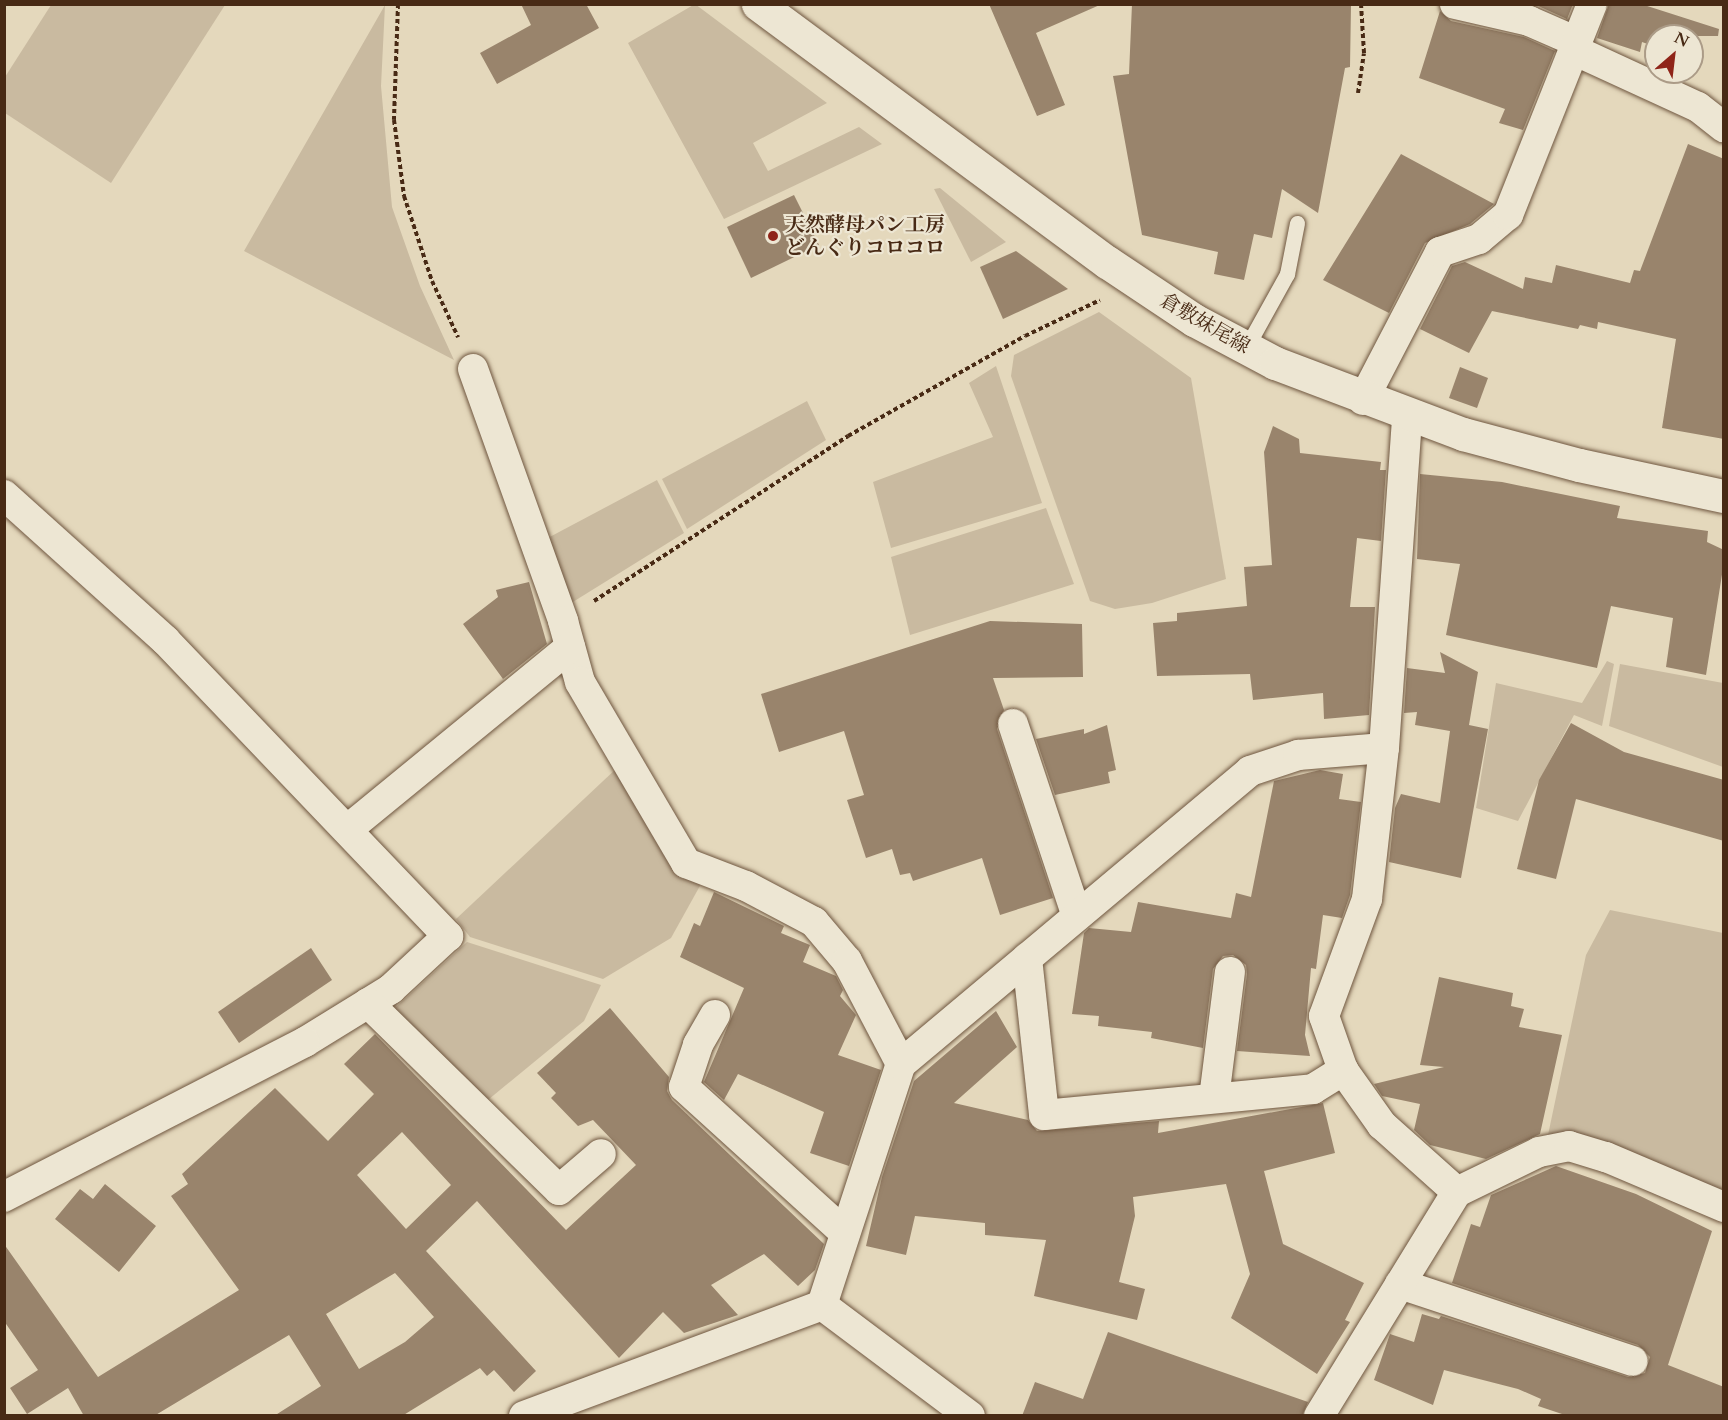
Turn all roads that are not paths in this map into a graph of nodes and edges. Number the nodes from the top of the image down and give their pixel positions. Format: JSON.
{"nodes":[{"id":1,"x":758,"y":4,"type":"edge"},
{"id":2,"x":1455,"y":4,"type":"edge"},
{"id":3,"x":1592,"y":4,"type":"edge"},
{"id":4,"x":1575,"y":46,"type":"junction"},
{"id":5,"x":1724,"y":127,"type":"edge"},
{"id":6,"x":1297,"y":223,"type":"dead end"},
{"id":7,"x":1246,"y":348,"type":"junction"},
{"id":8,"x":473,"y":369,"type":"road end"},
{"id":9,"x":1363,"y":400,"type":"junction"},
{"id":10,"x":1407,"y":416,"type":"junction"},
{"id":11,"x":4,"y":495,"type":"edge"},
{"id":12,"x":1724,"y":496,"type":"edge"},
{"id":13,"x":567,"y":634,"type":"junction"},
{"id":14,"x":1013,"y":724,"type":"dead end"},
{"id":15,"x":1384,"y":748,"type":"junction"},
{"id":16,"x":348,"y":829,"type":"junction"},
{"id":17,"x":1077,"y":916,"type":"junction"},
{"id":18,"x":1027,"y":958,"type":"junction"},
{"id":19,"x":1230,"y":972,"type":"dead end"},
{"id":20,"x":368,"y":1003,"type":"junction"},
{"id":21,"x":715,"y":1015,"type":"dead end"},
{"id":22,"x":901,"y":1064,"type":"junction"},
{"id":23,"x":1343,"y":1070,"type":"junction"},
{"id":24,"x":1214,"y":1098,"type":"junction"},
{"id":25,"x":601,"y":1154,"type":"dead end"},
{"id":26,"x":1457,"y":1192,"type":"junction"},
{"id":27,"x":4,"y":1197,"type":"edge"},
{"id":28,"x":1724,"y":1207,"type":"edge"},
{"id":29,"x":845,"y":1233,"type":"junction"},
{"id":30,"x":1400,"y":1284,"type":"junction"},
{"id":31,"x":822,"y":1305,"type":"junction"},
{"id":32,"x":1633,"y":1361,"type":"dead end"},
{"id":33,"x":524,"y":1416,"type":"edge"},
{"id":34,"x":970,"y":1416,"type":"edge"},
{"id":35,"x":1319,"y":1416,"type":"edge"}],
"edges":[{"from":1,"to":7,"type":"main road","name":"倉敷妹尾線"},
{"from":2,"to":4,"type":"street"},
{"from":3,"to":4,"type":"street"},
{"from":4,"to":5,"type":"street"},
{"from":4,"to":9,"type":"street"},
{"from":6,"to":7,"type":"lane"},
{"from":7,"to":9,"type":"main road","name":"倉敷妹尾線"},
{"from":8,"to":13,"type":"street"},
{"from":9,"to":10,"type":"main road","name":"倉敷妹尾線"},
{"from":10,"to":12,"type":"main road","name":"倉敷妹尾線"},
{"from":10,"to":15,"type":"street"},
{"from":11,"to":16,"type":"street"},
{"from":13,"to":16,"type":"street"},
{"from":13,"to":22,"type":"street"},
{"from":14,"to":17,"type":"street"},
{"from":15,"to":17,"type":"street"},
{"from":15,"to":23,"type":"street"},
{"from":16,"to":20,"type":"street"},
{"from":17,"to":18,"type":"street"},
{"from":18,"to":22,"type":"street"},
{"from":18,"to":24,"type":"street"},
{"from":19,"to":24,"type":"street"},
{"from":20,"to":25,"type":"street"},
{"from":20,"to":27,"type":"street"},
{"from":21,"to":29,"type":"street"},
{"from":22,"to":29,"type":"street"},
{"from":23,"to":24,"type":"street"},
{"from":23,"to":26,"type":"street"},
{"from":26,"to":28,"type":"street"},
{"from":26,"to":30,"type":"street"},
{"from":29,"to":31,"type":"street"},
{"from":30,"to":32,"type":"street"},
{"from":30,"to":35,"type":"street"},
{"from":31,"to":33,"type":"street"},
{"from":31,"to":34,"type":"street"}]}
